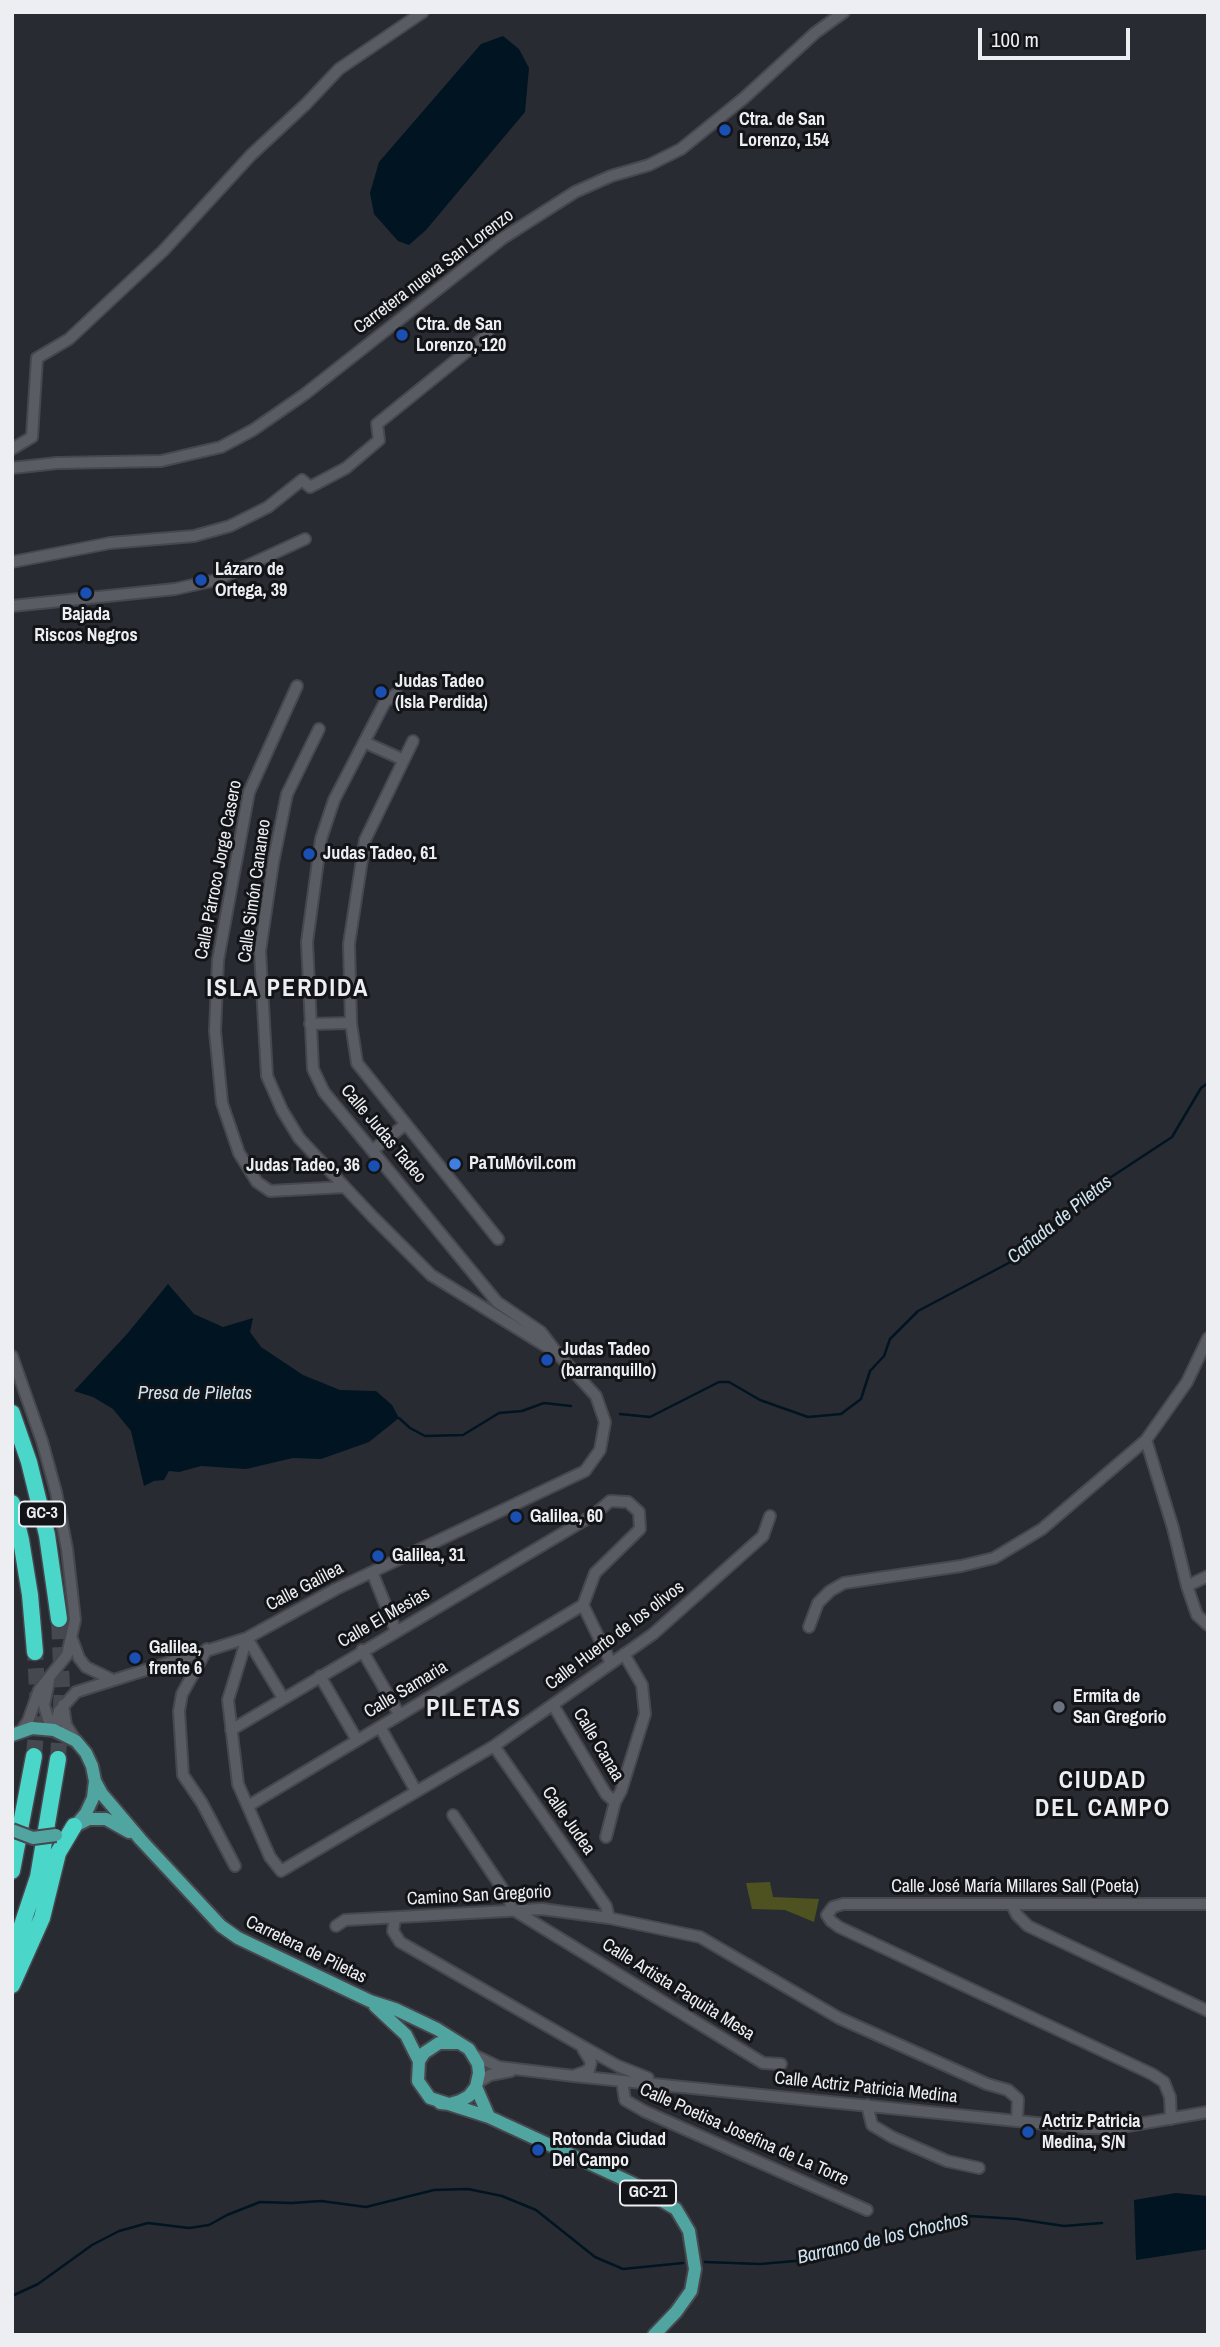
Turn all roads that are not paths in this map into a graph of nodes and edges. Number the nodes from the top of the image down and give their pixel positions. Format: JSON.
{"nodes":[{"id":1,"x":422,"y":12,"type":"edge"},
{"id":2,"x":844,"y":12,"type":"edge"},
{"id":3,"x":487,"y":335,"type":"dead end"},
{"id":4,"x":12,"y":449,"type":"edge"},
{"id":5,"x":12,"y":468,"type":"edge"},
{"id":6,"x":305,"y":539,"type":"dead end"},
{"id":7,"x":12,"y":562,"type":"edge"},
{"id":8,"x":12,"y":606,"type":"edge"},
{"id":9,"x":297,"y":686,"type":"dead end"},
{"id":10,"x":396,"y":694,"type":"dead end"},
{"id":11,"x":319,"y":729,"type":"dead end"},
{"id":12,"x":413,"y":741,"type":"dead end"},
{"id":13,"x":364,"y":742,"type":"junction"},
{"id":14,"x":404,"y":760,"type":"junction"},
{"id":15,"x":351,"y":1023,"type":"junction"},
{"id":16,"x":310,"y":1024,"type":"junction"},
{"id":17,"x":406,"y":1124,"type":"junction"},
{"id":18,"x":374,"y":1149,"type":"junction"},
{"id":19,"x":344,"y":1187,"type":"junction"},
{"id":20,"x":498,"y":1239,"type":"dead end"},
{"id":21,"x":1208,"y":1338,"type":"edge"},
{"id":22,"x":557,"y":1353,"type":"junction"},
{"id":23,"x":12,"y":1356,"type":"edge"},
{"id":24,"x":12,"y":1413,"type":"edge"},
{"id":25,"x":1146,"y":1440,"type":"junction"},
{"id":26,"x":12,"y":1503,"type":"edge"},
{"id":27,"x":770,"y":1516,"type":"dead end"},
{"id":28,"x":372,"y":1572,"type":"junction"},
{"id":29,"x":1208,"y":1576,"type":"edge"},
{"id":30,"x":1187,"y":1586,"type":"junction"},
{"id":31,"x":583,"y":1605,"type":"junction"},
{"id":32,"x":59,"y":1619,"type":"tunnel mouth"},
{"id":33,"x":1208,"y":1625,"type":"edge"},
{"id":34,"x":809,"y":1627,"type":"dead end"},
{"id":35,"x":396,"y":1630,"type":"junction"},
{"id":36,"x":247,"y":1638,"type":"junction"},
{"id":37,"x":72,"y":1639,"type":"junction"},
{"id":38,"x":207,"y":1649,"type":"junction"},
{"id":39,"x":362,"y":1650,"type":"junction"},
{"id":40,"x":35,"y":1652,"type":"tunnel mouth"},
{"id":41,"x":624,"y":1654,"type":"junction"},
{"id":42,"x":611,"y":1662,"type":"junction"},
{"id":43,"x":320,"y":1676,"type":"junction"},
{"id":44,"x":50,"y":1678,"type":"junction"},
{"id":45,"x":111,"y":1679,"type":"junction"},
{"id":46,"x":284,"y":1698,"type":"junction"},
{"id":47,"x":64,"y":1705,"type":"junction"},
{"id":48,"x":553,"y":1706,"type":"junction"},
{"id":49,"x":399,"y":1714,"type":"junction"},
{"id":50,"x":380,"y":1727,"type":"junction"},
{"id":51,"x":53,"y":1729,"type":"junction"},
{"id":52,"x":231,"y":1730,"type":"junction"},
{"id":53,"x":15,"y":1733,"type":"edge"},
{"id":54,"x":357,"y":1740,"type":"junction"},
{"id":55,"x":76,"y":1741,"type":"junction"},
{"id":56,"x":494,"y":1746,"type":"junction"},
{"id":57,"x":34,"y":1756,"type":"tunnel mouth"},
{"id":58,"x":58,"y":1759,"type":"tunnel mouth"},
{"id":59,"x":95,"y":1781,"type":"junction"},
{"id":60,"x":416,"y":1791,"type":"junction"},
{"id":61,"x":615,"y":1801,"type":"junction"},
{"id":62,"x":248,"y":1806,"type":"junction"},
{"id":63,"x":453,"y":1815,"type":"dead end"},
{"id":64,"x":75,"y":1826,"type":"junction"},
{"id":65,"x":12,"y":1830,"type":"edge"},
{"id":66,"x":606,"y":1837,"type":"dead end"},
{"id":67,"x":141,"y":1840,"type":"junction"},
{"id":68,"x":235,"y":1866,"type":"dead end"},
{"id":69,"x":12,"y":1871,"type":"edge"},
{"id":70,"x":1208,"y":1904,"type":"edge"},
{"id":71,"x":1012,"y":1905,"type":"junction"},
{"id":72,"x":512,"y":1909,"type":"junction"},
{"id":73,"x":559,"y":1910,"type":"junction"},
{"id":74,"x":395,"y":1918,"type":"junction"},
{"id":75,"x":609,"y":1918,"type":"junction"},
{"id":76,"x":336,"y":1926,"type":"dead end"},
{"id":77,"x":559,"y":1936,"type":"junction"},
{"id":78,"x":12,"y":1955,"type":"edge"},
{"id":79,"x":12,"y":1985,"type":"edge"},
{"id":80,"x":370,"y":2001,"type":"junction"},
{"id":81,"x":1208,"y":2011,"type":"edge"},
{"id":82,"x":457,"y":2043,"type":"junction"},
{"id":83,"x":582,"y":2046,"type":"junction"},
{"id":84,"x":474,"y":2055,"type":"junction"},
{"id":85,"x":419,"y":2061,"type":"junction"},
{"id":86,"x":781,"y":2064,"type":"dead end"},
{"id":87,"x":520,"y":2069,"type":"junction"},
{"id":88,"x":573,"y":2076,"type":"junction"},
{"id":89,"x":622,"y":2081,"type":"junction"},
{"id":90,"x":477,"y":2085,"type":"junction"},
{"id":91,"x":678,"y":2087,"type":"junction"},
{"id":92,"x":440,"y":2103,"type":"junction"},
{"id":93,"x":867,"y":2105,"type":"junction"},
{"id":94,"x":1208,"y":2112,"type":"edge"},
{"id":95,"x":489,"y":2118,"type":"junction"},
{"id":96,"x":1171,"y":2119,"type":"junction"},
{"id":97,"x":1017,"y":2120,"type":"junction"},
{"id":98,"x":979,"y":2168,"type":"dead end"},
{"id":99,"x":867,"y":2210,"type":"dead end"},
{"id":100,"x":654,"y":2335,"type":"edge"}],
"edges":[{"from":1,"to":4,"type":"street"},
{"from":2,"to":5,"type":"street","name":"Carretera nueva San Lorenzo"},
{"from":3,"to":7,"type":"street"},
{"from":6,"to":8,"type":"street"},
{"from":9,"to":19,"type":"street","name":"Calle Párroco Jorge Casero"},
{"from":10,"to":13,"type":"street","name":"Calle Judas Tadeo"},
{"from":11,"to":19,"type":"street","name":"Calle Simón Cananeo"},
{"from":12,"to":14,"type":"street"},
{"from":13,"to":14,"type":"street"},
{"from":13,"to":16,"type":"street","name":"Calle Judas Tadeo"},
{"from":14,"to":15,"type":"street"},
{"from":15,"to":16,"type":"street"},
{"from":15,"to":17,"type":"street"},
{"from":16,"to":18,"type":"street","name":"Calle Judas Tadeo"},
{"from":17,"to":18,"type":"street"},
{"from":17,"to":20,"type":"street"},
{"from":18,"to":22,"type":"street","name":"Calle Judas Tadeo"},
{"from":19,"to":22,"type":"street","name":"Calle Simón Cananeo"},
{"from":21,"to":25,"type":"street"},
{"from":22,"to":28,"type":"street","name":"Calle Galilea"},
{"from":23,"to":37,"type":"street"},
{"from":24,"to":32,"type":"highway","number":"GC-3"},
{"from":25,"to":30,"type":"street"},
{"from":25,"to":34,"type":"street"},
{"from":26,"to":40,"type":"highway","number":"GC-3"},
{"from":27,"to":41,"type":"street","name":"Calle Huerto de los olivos"},
{"from":28,"to":35,"type":"street"},
{"from":28,"to":36,"type":"street","name":"Calle Galilea"},
{"from":29,"to":30,"type":"street"},
{"from":30,"to":33,"type":"street"},
{"from":31,"to":35,"type":"street","name":"Calle El Mesias"},
{"from":31,"to":42,"type":"street"},
{"from":31,"to":49,"type":"street","name":"Calle Samaria"},
{"from":35,"to":39,"type":"street","name":"Calle El Mesias"},
{"from":36,"to":38,"type":"street","name":"Calle Galilea"},
{"from":36,"to":46,"type":"street"},
{"from":36,"to":52,"type":"street"},
{"from":37,"to":44,"type":"street"},
{"from":37,"to":45,"type":"street"},
{"from":38,"to":45,"type":"street","name":"Calle Galilea"},
{"from":38,"to":68,"type":"street"},
{"from":39,"to":43,"type":"street","name":"Calle El Mesias"},
{"from":39,"to":49,"type":"street"},
{"from":41,"to":42,"type":"street","name":"Calle Huerto de los olivos"},
{"from":41,"to":61,"type":"street"},
{"from":42,"to":48,"type":"street","name":"Calle Huerto de los olivos"},
{"from":43,"to":46,"type":"street","name":"Calle El Mesias"},
{"from":43,"to":54,"type":"street"},
{"from":44,"to":51,"type":"street"},
{"from":44,"to":53,"type":"street"},
{"from":45,"to":47,"type":"street","name":"Calle Galilea"},
{"from":46,"to":52,"type":"street","name":"Calle El Mesias"},
{"from":47,"to":51,"type":"street"},
{"from":47,"to":55,"type":"street"},
{"from":48,"to":56,"type":"street","name":"Calle Huerto de los olivos"},
{"from":48,"to":61,"type":"street","name":"Calle Canaa"},
{"from":49,"to":50,"type":"street","name":"Calle Samaria"},
{"from":50,"to":54,"type":"street","name":"Calle Samaria"},
{"from":50,"to":60,"type":"street"},
{"from":51,"to":53,"type":"main road"},
{"from":51,"to":55,"type":"main road"},
{"from":52,"to":62,"type":"street"},
{"from":54,"to":62,"type":"street","name":"Calle Samaria"},
{"from":55,"to":59,"type":"main road"},
{"from":56,"to":60,"type":"street","name":"Calle Huerto de los olivos"},
{"from":56,"to":75,"type":"street","name":"Calle Judea"},
{"from":57,"to":69,"type":"highway"},
{"from":58,"to":78,"type":"highway"},
{"from":59,"to":64,"type":"main road"},
{"from":59,"to":67,"type":"main road"},
{"from":60,"to":62,"type":"street","name":"Calle Huerto de los olivos"},
{"from":61,"to":66,"type":"street"},
{"from":63,"to":72,"type":"street"},
{"from":64,"to":65,"type":"main road","bridge":true},
{"from":64,"to":67,"type":"main road"},
{"from":64,"to":79,"type":"highway"},
{"from":67,"to":80,"type":"main road","name":"Carretera de Piletas"},
{"from":70,"to":71,"type":"street","name":"Calle José María Millares Sall (Poeta)"},
{"from":71,"to":81,"type":"street"},
{"from":71,"to":96,"type":"street","name":"Calle José María Millares Sall (Poeta)"},
{"from":72,"to":73,"type":"street","name":"Camino San Gregorio"},
{"from":72,"to":74,"type":"street","name":"Camino San Gregorio"},
{"from":72,"to":77,"type":"street","name":"Calle Artista Paquita Mesa"},
{"from":73,"to":75,"type":"street","name":"Camino San Gregorio"},
{"from":73,"to":77,"type":"street"},
{"from":74,"to":76,"type":"street","name":"Camino San Gregorio"},
{"from":74,"to":83,"type":"street"},
{"from":75,"to":97,"type":"street","name":"Camino San Gregorio"},
{"from":77,"to":86,"type":"street","name":"Calle Artista Paquita Mesa"},
{"from":80,"to":82,"type":"main road"},
{"from":80,"to":85,"type":"main road"},
{"from":82,"to":84,"type":"main road"},
{"from":82,"to":85,"type":"main road"},
{"from":83,"to":88,"type":"street"},
{"from":83,"to":91,"type":"street"},
{"from":84,"to":87,"type":"street","name":"Calle Actriz Patricia Medina"},
{"from":84,"to":90,"type":"main road"},
{"from":85,"to":92,"type":"main road"},
{"from":87,"to":88,"type":"street","name":"Calle Actriz Patricia Medina"},
{"from":87,"to":90,"type":"street","name":"Calle Actriz Patricia Medina"},
{"from":88,"to":89,"type":"street","name":"Calle Actriz Patricia Medina"},
{"from":89,"to":91,"type":"street","name":"Calle Actriz Patricia Medina"},
{"from":89,"to":99,"type":"street","name":"Calle Poetisa Josefina de La Torre"},
{"from":90,"to":92,"type":"main road"},
{"from":90,"to":95,"type":"main road"},
{"from":91,"to":93,"type":"street","name":"Calle Actriz Patricia Medina"},
{"from":92,"to":95,"type":"main road","number":"GC-21"},
{"from":93,"to":97,"type":"street","name":"Calle Actriz Patricia Medina"},
{"from":93,"to":98,"type":"street"},
{"from":94,"to":96,"type":"street","name":"Calle Actriz Patricia Medina"},
{"from":95,"to":100,"type":"main road","number":"GC-21"},
{"from":96,"to":97,"type":"street","name":"Calle Actriz Patricia Medina"}]}
